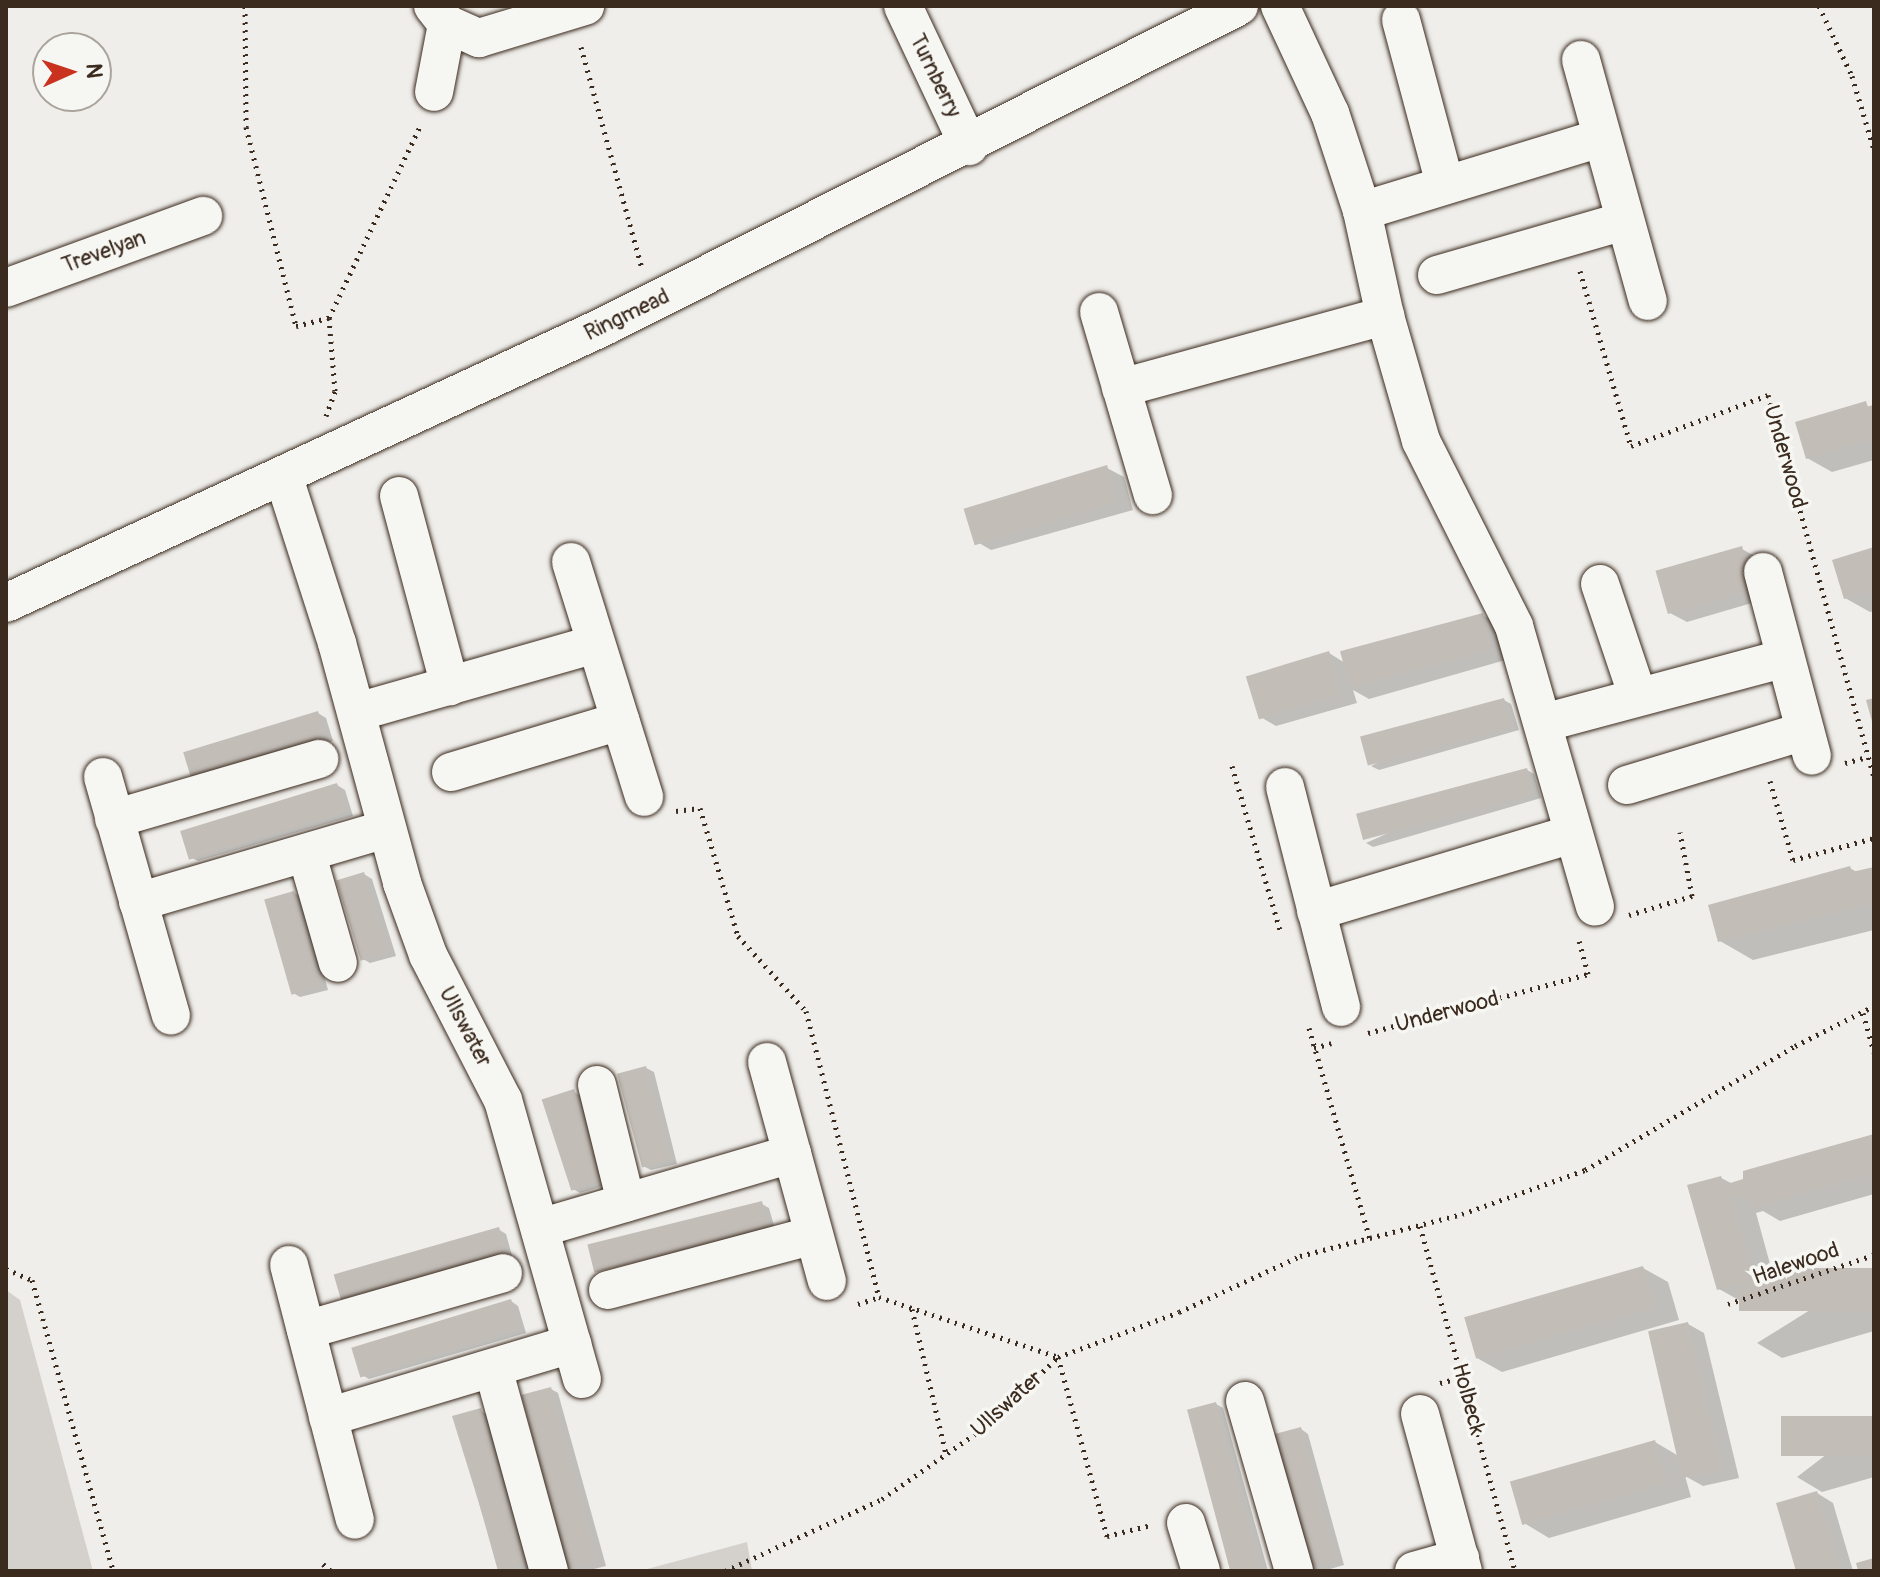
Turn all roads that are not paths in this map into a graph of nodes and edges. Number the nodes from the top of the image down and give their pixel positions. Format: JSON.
{"nodes":[{"id":1,"x":903,"y":6,"type":"edge"},
{"id":2,"x":1239,"y":6,"type":"edge"},
{"id":3,"x":1280,"y":6,"type":"edge"},
{"id":4,"x":578,"y":8,"type":"edge"},
{"id":5,"x":440,"y":15,"type":"edge"},
{"id":6,"x":1401,"y":20,"type":"dead end"},
{"id":7,"x":1581,"y":60,"type":"dead end"},
{"id":8,"x":434,"y":92,"type":"road end"},
{"id":9,"x":1601,"y":138,"type":"junction"},
{"id":10,"x":969,"y":146,"type":"junction"},
{"id":11,"x":1445,"y":184,"type":"junction"},
{"id":12,"x":1362,"y":211,"type":"junction"},
{"id":13,"x":203,"y":216,"type":"dead end"},
{"id":14,"x":1624,"y":221,"type":"junction"},
{"id":15,"x":1437,"y":275,"type":"dead end"},
{"id":16,"x":6,"y":288,"type":"edge"},
{"id":17,"x":1648,"y":301,"type":"dead end"},
{"id":18,"x":1099,"y":312,"type":"dead end"},
{"id":19,"x":1385,"y":316,"type":"junction"},
{"id":20,"x":1121,"y":388,"type":"junction"},
{"id":21,"x":284,"y":478,"type":"junction"},
{"id":22,"x":1153,"y":495,"type":"dead end"},
{"id":23,"x":399,"y":496,"type":"dead end"},
{"id":24,"x":571,"y":562,"type":"dead end"},
{"id":25,"x":1763,"y":572,"type":"dead end"},
{"id":26,"x":1600,"y":584,"type":"dead end"},
{"id":27,"x":6,"y":603,"type":"edge"},
{"id":28,"x":596,"y":644,"type":"junction"},
{"id":29,"x":1785,"y":658,"type":"junction"},
{"id":30,"x":450,"y":686,"type":"junction"},
{"id":31,"x":1638,"y":697,"type":"junction"},
{"id":32,"x":357,"y":712,"type":"junction"},
{"id":33,"x":620,"y":721,"type":"junction"},
{"id":34,"x":1543,"y":723,"type":"junction"},
{"id":35,"x":319,"y":759,"type":"dead end"},
{"id":36,"x":451,"y":772,"type":"dead end"},
{"id":37,"x":103,"y":777,"type":"dead end"},
{"id":38,"x":1627,"y":785,"type":"dead end"},
{"id":39,"x":1285,"y":787,"type":"dead end"},
{"id":40,"x":644,"y":797,"type":"road end"},
{"id":41,"x":114,"y":819,"type":"junction"},
{"id":42,"x":386,"y":829,"type":"junction"},
{"id":43,"x":1572,"y":834,"type":"junction"},
{"id":44,"x":307,"y":855,"type":"junction"},
{"id":45,"x":138,"y":902,"type":"junction"},
{"id":46,"x":1316,"y":911,"type":"junction"},
{"id":47,"x":1595,"y":919,"type":"road end"},
{"id":48,"x":338,"y":963,"type":"dead end"},
{"id":49,"x":171,"y":1016,"type":"dead end"},
{"id":50,"x":1349,"y":1027,"type":"road end"},
{"id":51,"x":767,"y":1062,"type":"dead end"},
{"id":52,"x":597,"y":1085,"type":"dead end"},
{"id":53,"x":792,"y":1154,"type":"junction"},
{"id":54,"x":626,"y":1202,"type":"junction"},
{"id":55,"x":540,"y":1228,"type":"junction"},
{"id":56,"x":814,"y":1235,"type":"junction"},
{"id":57,"x":289,"y":1265,"type":"dead end"},
{"id":58,"x":503,"y":1273,"type":"dead end"},
{"id":59,"x":608,"y":1290,"type":"dead end"},
{"id":60,"x":839,"y":1294,"type":"road end"},
{"id":61,"x":306,"y":1330,"type":"junction"},
{"id":62,"x":493,"y":1368,"type":"junction"},
{"id":63,"x":1245,"y":1401,"type":"dead end"},
{"id":64,"x":1420,"y":1414,"type":"dead end"},
{"id":65,"x":328,"y":1417,"type":"junction"},
{"id":66,"x":355,"y":1520,"type":"dead end"},
{"id":67,"x":1186,"y":1523,"type":"road end"},
{"id":68,"x":1462,"y":1565,"type":"edge"},
{"id":69,"x":549,"y":1571,"type":"edge"},
{"id":70,"x":1201,"y":1571,"type":"edge"},
{"id":71,"x":1294,"y":1571,"type":"edge"},
{"id":72,"x":1414,"y":1571,"type":"edge"}],
"edges":[{"from":1,"to":10,"type":"street","name":"Turnberry"},
{"from":2,"to":10,"type":"street","name":"Ringmead"},
{"from":3,"to":12,"type":"street"},
{"from":4,"to":5,"type":"street"},
{"from":5,"to":8,"type":"street"},
{"from":6,"to":11,"type":"street"},
{"from":7,"to":9,"type":"street"},
{"from":9,"to":11,"type":"street"},
{"from":9,"to":14,"type":"street"},
{"from":10,"to":21,"type":"street","name":"Ringmead"},
{"from":11,"to":12,"type":"street"},
{"from":12,"to":19,"type":"street"},
{"from":13,"to":16,"type":"street","name":"Trevelyan"},
{"from":14,"to":15,"type":"street"},
{"from":14,"to":17,"type":"street"},
{"from":18,"to":20,"type":"street"},
{"from":19,"to":20,"type":"street"},
{"from":19,"to":34,"type":"street"},
{"from":20,"to":22,"type":"street"},
{"from":21,"to":27,"type":"street","name":"Ringmead"},
{"from":21,"to":32,"type":"street","name":"Ullswater"},
{"from":23,"to":30,"type":"street"},
{"from":24,"to":28,"type":"street"},
{"from":25,"to":29,"type":"street"},
{"from":26,"to":31,"type":"street"},
{"from":28,"to":30,"type":"street"},
{"from":28,"to":33,"type":"street"},
{"from":29,"to":31,"type":"street"},
{"from":29,"to":38,"type":"street"},
{"from":30,"to":32,"type":"street"},
{"from":31,"to":34,"type":"street"},
{"from":32,"to":42,"type":"street","name":"Ullswater"},
{"from":33,"to":36,"type":"street"},
{"from":33,"to":40,"type":"street"},
{"from":34,"to":43,"type":"street"},
{"from":35,"to":41,"type":"street"},
{"from":37,"to":41,"type":"street"},
{"from":39,"to":46,"type":"street"},
{"from":41,"to":45,"type":"street"},
{"from":42,"to":44,"type":"street"},
{"from":42,"to":55,"type":"street","name":"Ullswater"},
{"from":43,"to":46,"type":"street"},
{"from":43,"to":47,"type":"street"},
{"from":44,"to":45,"type":"street"},
{"from":44,"to":48,"type":"street"},
{"from":45,"to":49,"type":"street"},
{"from":46,"to":50,"type":"street"},
{"from":51,"to":53,"type":"street"},
{"from":52,"to":54,"type":"street"},
{"from":53,"to":54,"type":"street"},
{"from":53,"to":56,"type":"street"},
{"from":54,"to":55,"type":"street"},
{"from":55,"to":62,"type":"street","name":"Ullswater"},
{"from":56,"to":59,"type":"street"},
{"from":56,"to":60,"type":"street"},
{"from":57,"to":61,"type":"street"},
{"from":58,"to":61,"type":"street"},
{"from":61,"to":65,"type":"street"},
{"from":62,"to":65,"type":"street","name":"Ullswater"},
{"from":62,"to":69,"type":"street"},
{"from":63,"to":71,"type":"street"},
{"from":64,"to":68,"type":"street"},
{"from":65,"to":66,"type":"street"},
{"from":67,"to":70,"type":"street"},
{"from":68,"to":72,"type":"street"}]}
